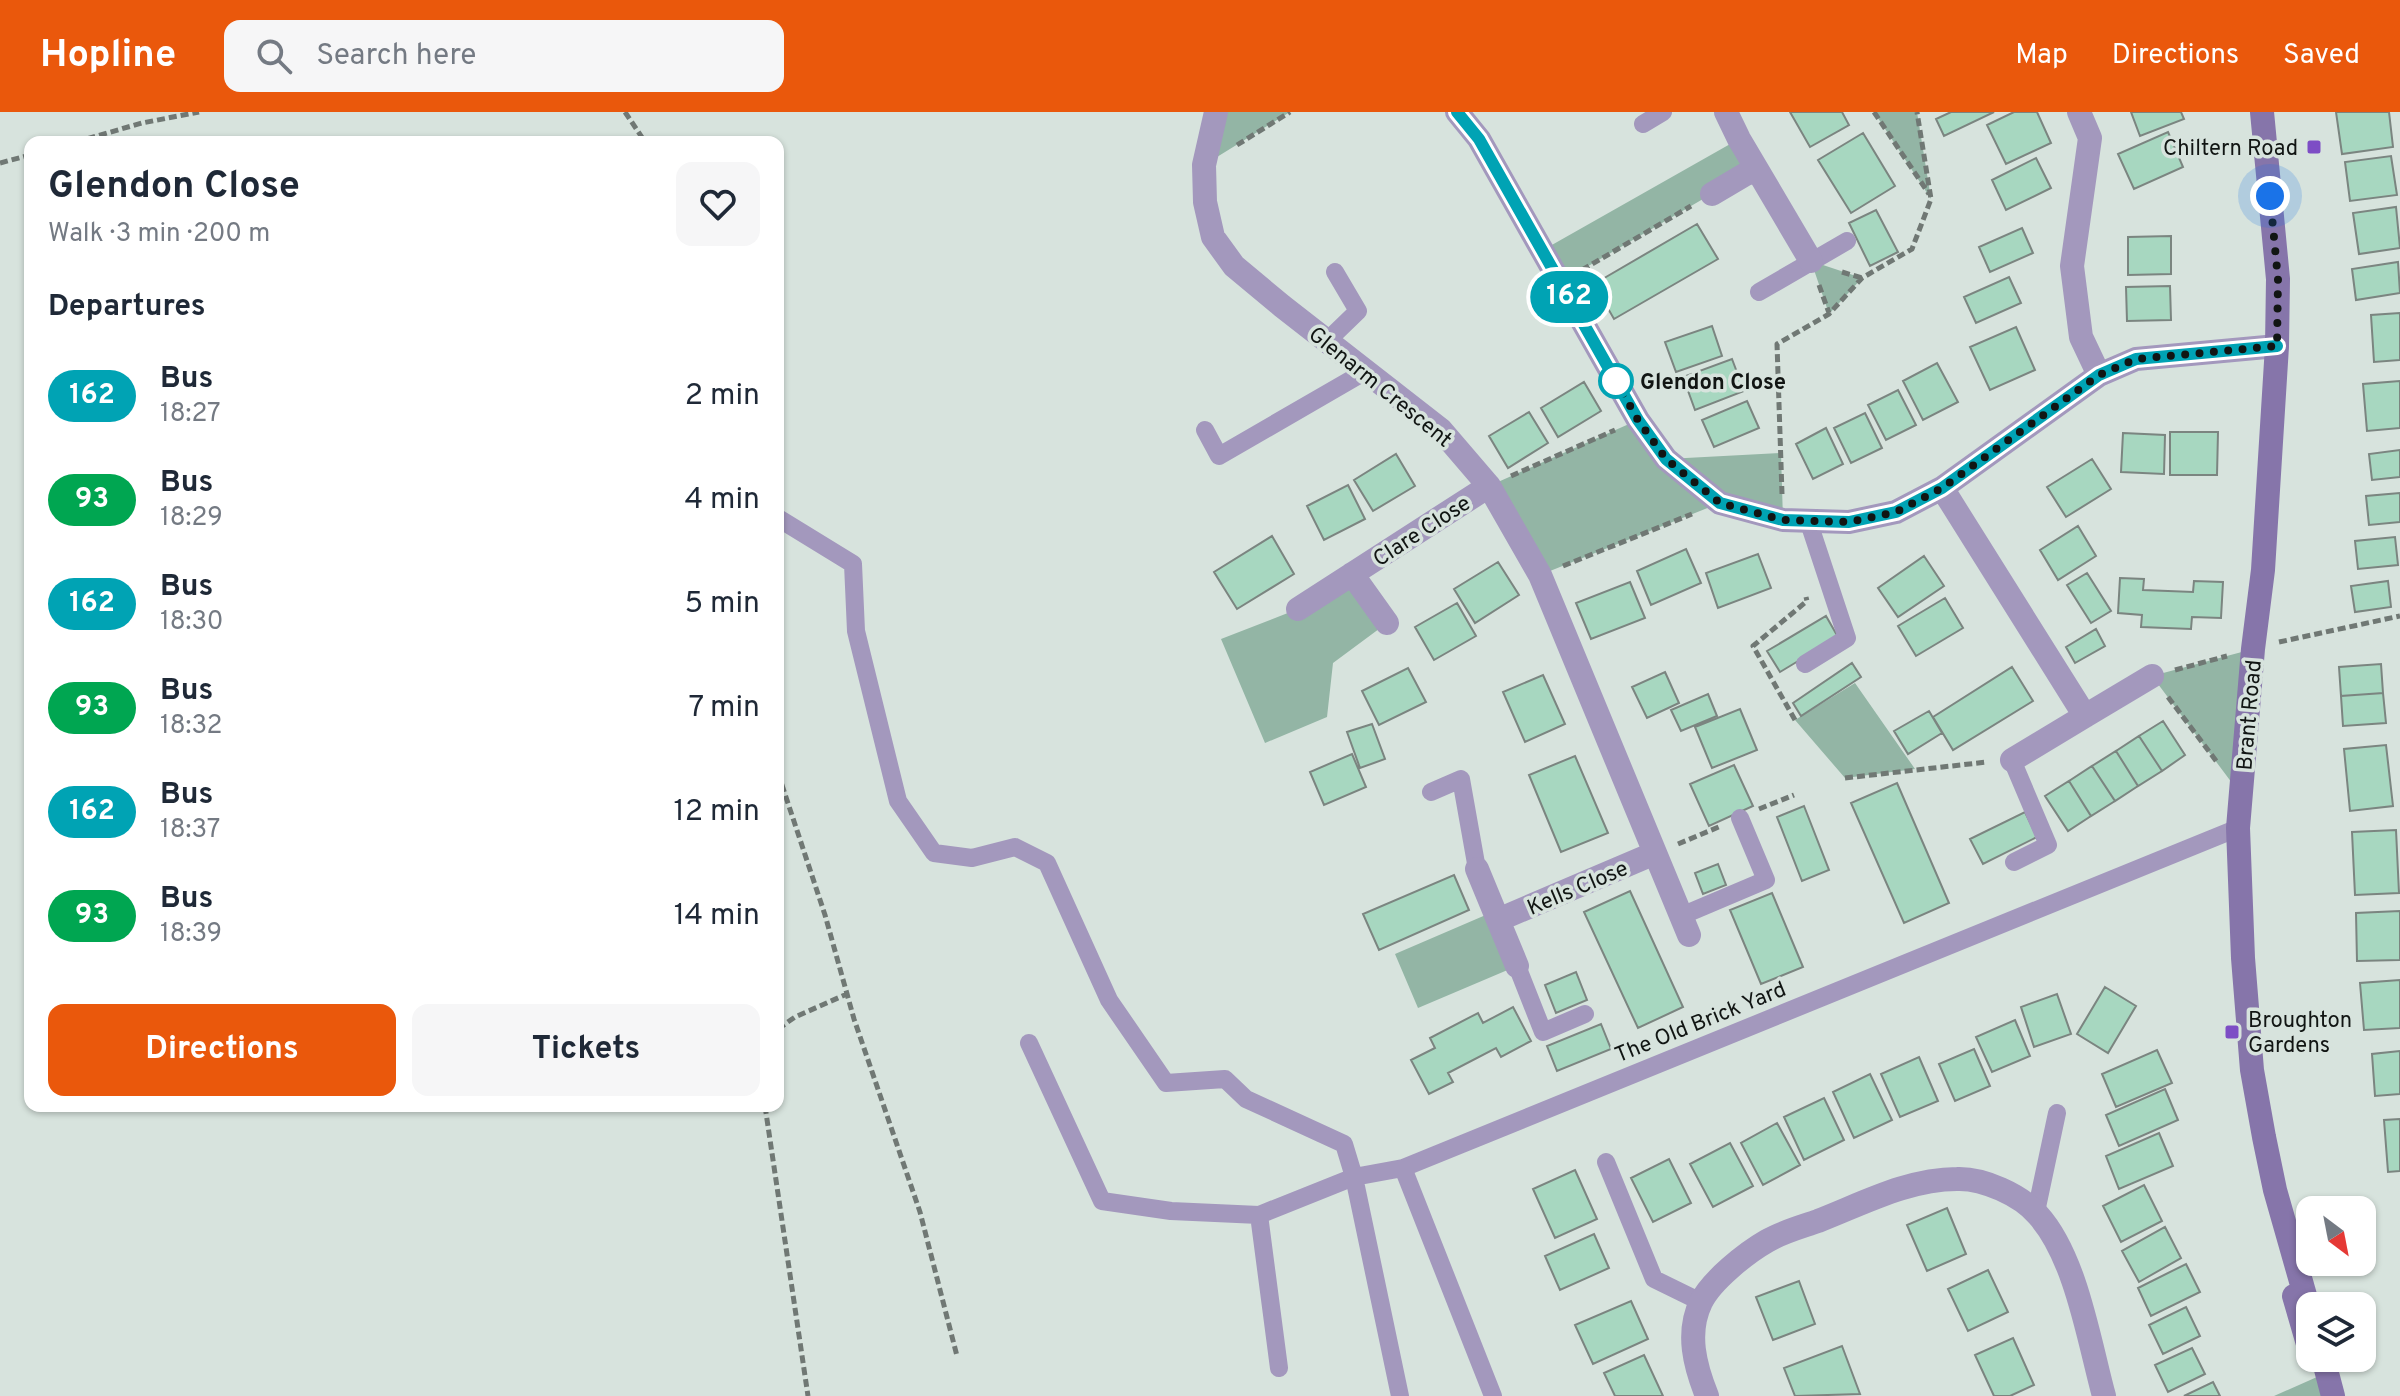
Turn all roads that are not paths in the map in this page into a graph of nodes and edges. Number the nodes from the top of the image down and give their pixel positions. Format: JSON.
{"nodes":[{"id":1,"x":1216,"y":112,"type":"edge"},
{"id":2,"x":1457,"y":112,"type":"edge"},
{"id":3,"x":1663,"y":112,"type":"edge"},
{"id":4,"x":1726,"y":112,"type":"edge"},
{"id":5,"x":2079,"y":112,"type":"edge"},
{"id":6,"x":2262,"y":112,"type":"edge"},
{"id":7,"x":1643,"y":124,"type":"dead end"},
{"id":8,"x":1756,"y":168,"type":"junction"},
{"id":9,"x":1712,"y":194,"type":"road end"},
{"id":10,"x":1847,"y":241,"type":"dead end"},
{"id":11,"x":1811,"y":261,"type":"junction"},
{"id":12,"x":1335,"y":272,"type":"dead end"},
{"id":13,"x":1759,"y":292,"type":"dead end"},
{"id":14,"x":1327,"y":341,"type":"junction"},
{"id":15,"x":2277,"y":346,"type":"junction"},
{"id":16,"x":1366,"y":371,"type":"junction"},
{"id":17,"x":2099,"y":375,"type":"junction"},
{"id":18,"x":1205,"y":430,"type":"dead end"},
{"id":19,"x":1489,"y":486,"type":"junction"},
{"id":20,"x":1942,"y":488,"type":"junction"},
{"id":21,"x":784,"y":522,"type":"edge"},
{"id":22,"x":1809,"y":523,"type":"junction"},
{"id":23,"x":1352,"y":574,"type":"junction"},
{"id":24,"x":1298,"y":609,"type":"dead end"},
{"id":25,"x":1387,"y":623,"type":"dead end"},
{"id":26,"x":1805,"y":664,"type":"dead end"},
{"id":27,"x":2152,"y":676,"type":"road end"},
{"id":28,"x":2085,"y":716,"type":"junction"},
{"id":29,"x":2012,"y":760,"type":"joint"},
{"id":30,"x":1431,"y":792,"type":"dead end"},
{"id":31,"x":1740,"y":818,"type":"dead end"},
{"id":32,"x":2238,"y":828,"type":"junction"},
{"id":33,"x":1655,"y":853,"type":"junction"},
{"id":34,"x":2014,"y":862,"type":"dead end"},
{"id":35,"x":1477,"y":869,"type":"joint"},
{"id":36,"x":1498,"y":920,"type":"junction"},
{"id":37,"x":1685,"y":925,"type":"joint"},
{"id":38,"x":1517,"y":966,"type":"joint"},
{"id":39,"x":1585,"y":1014,"type":"dead end"},
{"id":40,"x":1029,"y":1043,"type":"dead end"},
{"id":41,"x":2057,"y":1113,"type":"dead end"},
{"id":42,"x":1606,"y":1162,"type":"dead end"},
{"id":43,"x":1403,"y":1168,"type":"junction"},
{"id":44,"x":1354,"y":1177,"type":"junction"},
{"id":45,"x":2275,"y":1190,"type":"junction"},
{"id":46,"x":2036,"y":1212,"type":"junction"},
{"id":47,"x":1259,"y":1215,"type":"junction"},
{"id":48,"x":2304,"y":1292,"type":"edge"},
{"id":49,"x":1701,"y":1302,"type":"junction"},
{"id":50,"x":2296,"y":1302,"type":"edge"},
{"id":51,"x":1279,"y":1368,"type":"dead end"},
{"id":52,"x":2316,"y":1372,"type":"edge"},
{"id":53,"x":2327,"y":1372,"type":"edge"},
{"id":54,"x":1400,"y":1396,"type":"edge"},
{"id":55,"x":1493,"y":1396,"type":"edge"},
{"id":56,"x":1707,"y":1396,"type":"edge"},
{"id":57,"x":2104,"y":1396,"type":"edge"},
{"id":58,"x":2322,"y":1396,"type":"edge"},
{"id":59,"x":2333,"y":1396,"type":"edge"}],
"edges":[{"from":1,"to":14,"type":"street","name":"Glenarm Crescent"},
{"from":2,"to":22,"type":"street"},
{"from":3,"to":7,"type":"lane"},
{"from":4,"to":8,"type":"street"},
{"from":5,"to":17,"type":"street"},
{"from":6,"to":15,"type":"street","name":"Brant Road"},
{"from":8,"to":9,"type":"street"},
{"from":8,"to":11,"type":"street"},
{"from":10,"to":11,"type":"lane"},
{"from":11,"to":13,"type":"lane"},
{"from":12,"to":14,"type":"lane"},
{"from":14,"to":16,"type":"street","name":"Glenarm Crescent"},
{"from":15,"to":17,"type":"street"},
{"from":15,"to":32,"type":"street","name":"Brant Road"},
{"from":16,"to":18,"type":"lane"},
{"from":16,"to":19,"type":"street","name":"Glenarm Crescent"},
{"from":17,"to":20,"type":"street"},
{"from":19,"to":23,"type":"street","name":"Clare Close"},
{"from":19,"to":33,"type":"street","name":"Glenarm Crescent"},
{"from":20,"to":22,"type":"street"},
{"from":20,"to":28,"type":"street"},
{"from":21,"to":44,"type":"lane"},
{"from":22,"to":26,"type":"lane"},
{"from":23,"to":24,"type":"street","name":"Clare Close"},
{"from":23,"to":25,"type":"street","name":"Clare Close"},
{"from":27,"to":28,"type":"street"},
{"from":28,"to":29,"type":"street"},
{"from":29,"to":34,"type":"lane"},
{"from":30,"to":35,"type":"lane"},
{"from":31,"to":37,"type":"lane"},
{"from":32,"to":43,"type":"lane","name":"The Old Brick Yard"},
{"from":32,"to":45,"type":"street","name":"Brant Road"},
{"from":33,"to":36,"type":"street","name":"Kells Close"},
{"from":33,"to":37,"type":"street","name":"Glenarm Crescent"},
{"from":35,"to":36,"type":"street","name":"Kells Close"},
{"from":36,"to":38,"type":"street","name":"Kells Close"},
{"from":38,"to":39,"type":"lane"},
{"from":40,"to":47,"type":"lane","name":"The Old Brick Yard"},
{"from":41,"to":46,"type":"lane"},
{"from":42,"to":49,"type":"lane"},
{"from":43,"to":44,"type":"lane","name":"The Old Brick Yard"},
{"from":43,"to":55,"type":"lane"},
{"from":44,"to":47,"type":"lane","name":"The Old Brick Yard"},
{"from":44,"to":54,"type":"lane"},
{"from":45,"to":48,"type":"street","name":"Brant Road"},
{"from":45,"to":50,"type":"street"},
{"from":46,"to":49,"type":"street"},
{"from":46,"to":57,"type":"street"},
{"from":47,"to":51,"type":"lane"},
{"from":49,"to":56,"type":"street"},
{"from":52,"to":58,"type":"street"},
{"from":53,"to":59,"type":"street"}]}
